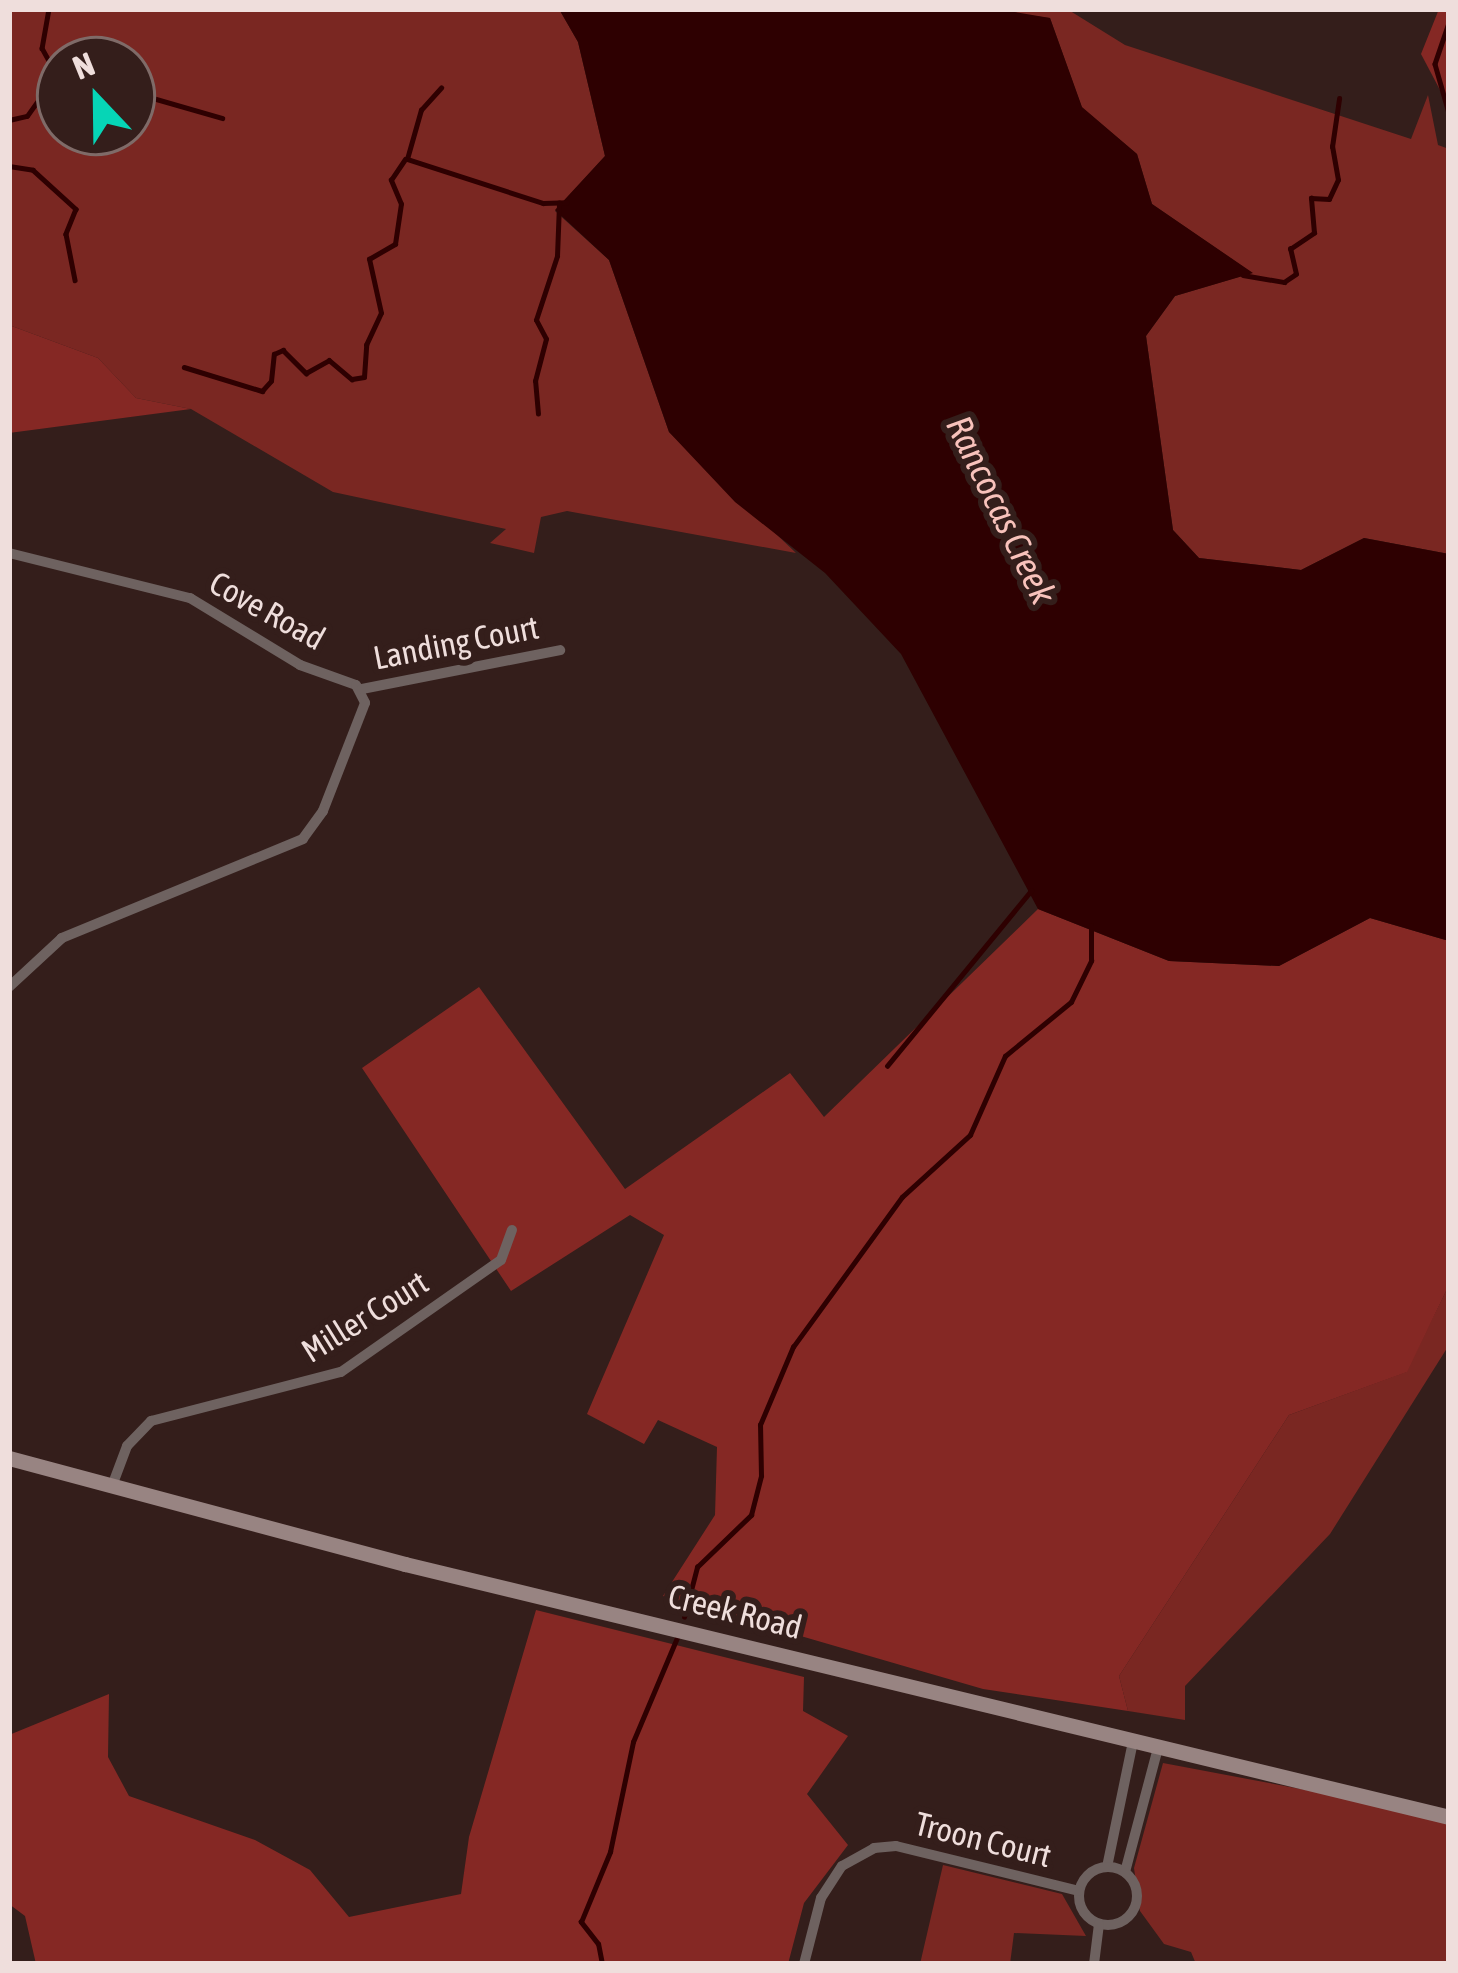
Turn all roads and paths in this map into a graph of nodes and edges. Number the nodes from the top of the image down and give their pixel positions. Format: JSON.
{"nodes":[{"id":1,"x":9,"y":554,"type":"edge"},
{"id":2,"x":560,"y":650,"type":"dead end"},
{"id":3,"x":362,"y":689,"type":"junction"},
{"id":4,"x":9,"y":987,"type":"edge"},
{"id":5,"x":512,"y":1230,"type":"dead end"},
{"id":6,"x":9,"y":1459,"type":"edge"},
{"id":7,"x":112,"y":1486,"type":"junction"},
{"id":8,"x":1133,"y":1742,"type":"junction"},
{"id":9,"x":1158,"y":1748,"type":"junction"},
{"id":10,"x":1449,"y":1817,"type":"edge"},
{"id":11,"x":1107,"y":1867,"type":"junction"},
{"id":12,"x":1125,"y":1872,"type":"junction"},
{"id":13,"x":1079,"y":1891,"type":"junction"},
{"id":14,"x":1100,"y":1924,"type":"junction"},
{"id":15,"x":804,"y":1964,"type":"edge"},
{"id":16,"x":1094,"y":1964,"type":"edge"}],
"edges":[{"from":1,"to":3,"type":"street","name":"Cove Road"},
{"from":2,"to":3,"type":"street","name":"Landing Court"},
{"from":3,"to":4,"type":"street"},
{"from":5,"to":7,"type":"street","name":"Miller Court"},
{"from":6,"to":7,"type":"main road","name":"Creek Road"},
{"from":7,"to":8,"type":"main road","name":"Creek Road"},
{"from":8,"to":9,"type":"main road","name":"Creek Road"},
{"from":8,"to":11,"type":"street"},
{"from":9,"to":10,"type":"main road","name":"Creek Road"},
{"from":9,"to":12,"type":"street"},
{"from":11,"to":12,"type":"street"},
{"from":11,"to":13,"type":"street"},
{"from":12,"to":14,"type":"street"},
{"from":13,"to":14,"type":"street"},
{"from":13,"to":15,"type":"street","name":"Troon Court"},
{"from":14,"to":16,"type":"street"}]}
